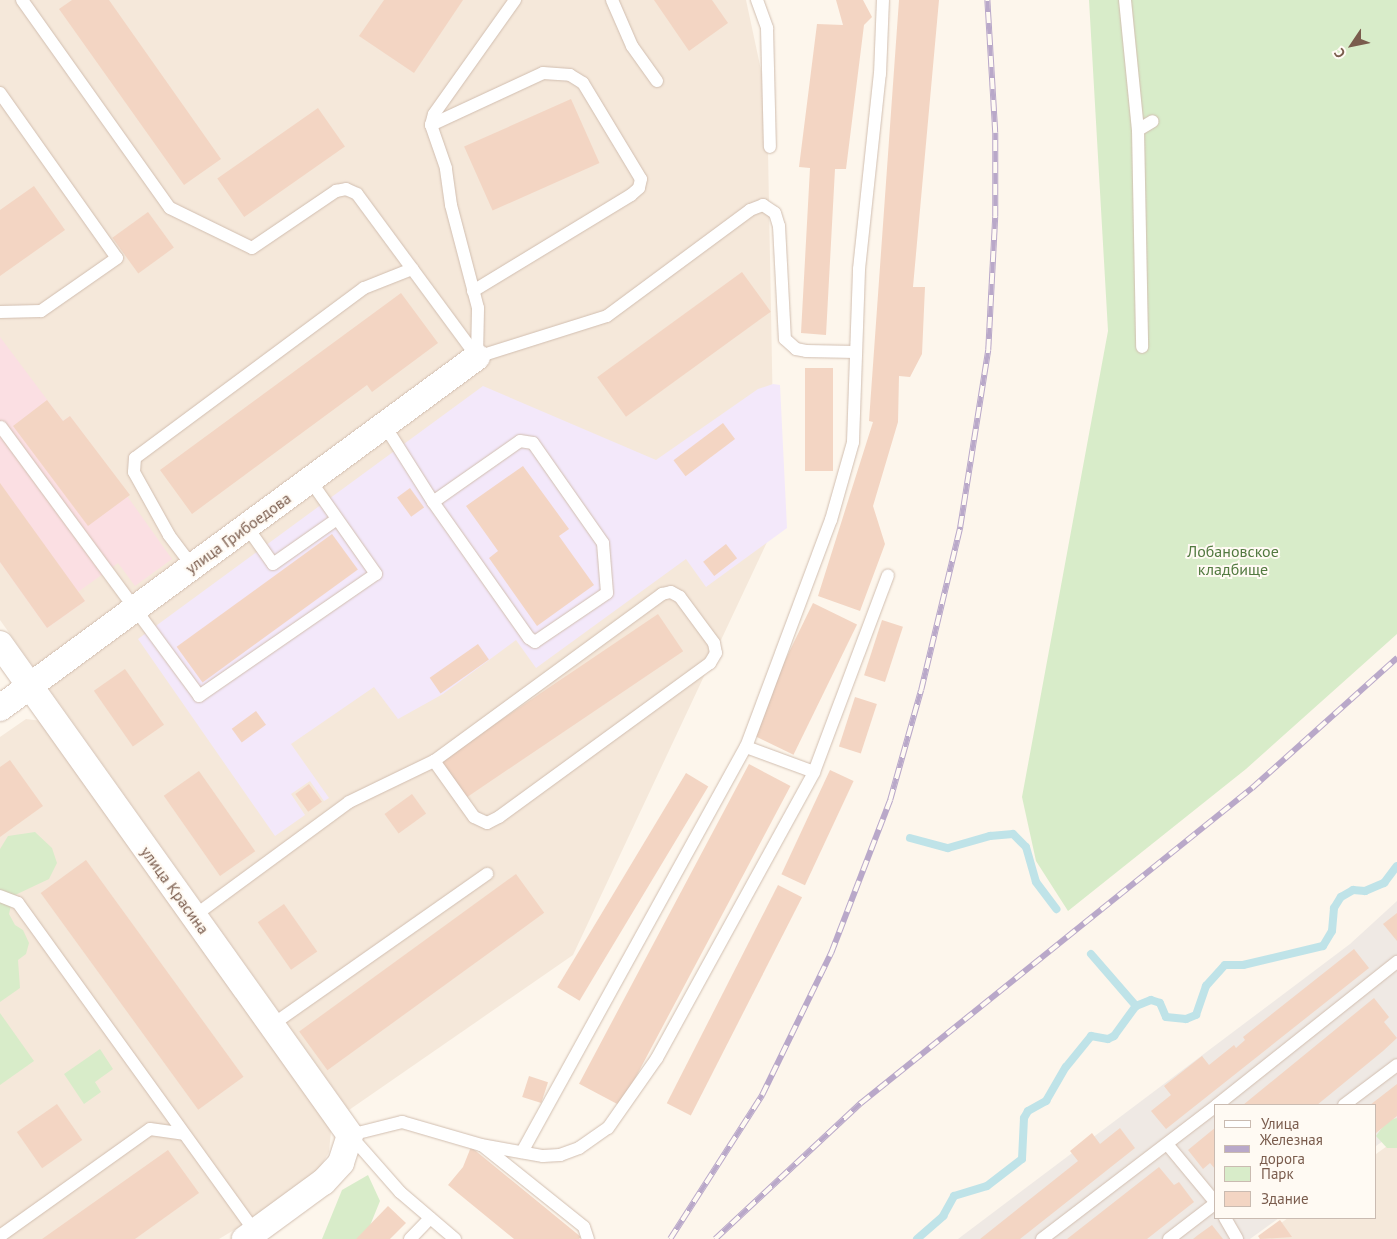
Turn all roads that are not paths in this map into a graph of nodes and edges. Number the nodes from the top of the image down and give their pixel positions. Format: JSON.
{"nodes":[{"id":1,"x":22,"y":0,"type":"edge"},
{"id":2,"x":515,"y":0,"type":"edge"},
{"id":3,"x":612,"y":0,"type":"edge"},
{"id":4,"x":757,"y":0,"type":"edge"},
{"id":5,"x":882,"y":0,"type":"edge"},
{"id":6,"x":1124,"y":0,"type":"edge"},
{"id":7,"x":657,"y":82,"type":"dead end"},
{"id":8,"x":0,"y":93,"type":"edge"},
{"id":9,"x":1153,"y":121,"type":"dead end"},
{"id":10,"x":431,"y":125,"type":"junction"},
{"id":11,"x":1138,"y":130,"type":"junction"},
{"id":12,"x":770,"y":146,"type":"dead end"},
{"id":13,"x":412,"y":269,"type":"junction"},
{"id":14,"x":473,"y":291,"type":"junction"},
{"id":15,"x":0,"y":312,"type":"edge"},
{"id":16,"x":1142,"y":347,"type":"dead end"},
{"id":17,"x":856,"y":352,"type":"junction"},
{"id":18,"x":477,"y":358,"type":"junction"},
{"id":19,"x":385,"y":426,"type":"junction"},
{"id":20,"x":1,"y":427,"type":"edge"},
{"id":21,"x":310,"y":480,"type":"junction"},
{"id":22,"x":433,"y":502,"type":"junction"},
{"id":23,"x":337,"y":519,"type":"junction"},
{"id":24,"x":247,"y":527,"type":"junction"},
{"id":25,"x":193,"y":567,"type":"junction"},
{"id":26,"x":888,"y":575,"type":"dead end"},
{"id":27,"x":135,"y":609,"type":"junction"},
{"id":28,"x":0,"y":644,"type":"edge"},
{"id":29,"x":30,"y":687,"type":"junction"},
{"id":30,"x":0,"y":708,"type":"edge"},
{"id":31,"x":746,"y":747,"type":"junction"},
{"id":32,"x":434,"y":761,"type":"junction"},
{"id":33,"x":814,"y":772,"type":"junction"},
{"id":34,"x":487,"y":874,"type":"dead end"},
{"id":35,"x":0,"y":896,"type":"edge"},
{"id":36,"x":194,"y":916,"type":"junction"},
{"id":37,"x":1397,"y":962,"type":"edge"},
{"id":38,"x":272,"y":1025,"type":"junction"},
{"id":39,"x":1397,"y":1065,"type":"edge"},
{"id":40,"x":1219,"y":1104,"type":"edge"},
{"id":41,"x":1345,"y":1104,"type":"edge"},
{"id":42,"x":1214,"y":1108,"type":"edge"},
{"id":43,"x":184,"y":1134,"type":"junction"},
{"id":44,"x":350,"y":1135,"type":"junction"},
{"id":45,"x":1167,"y":1144,"type":"junction"},
{"id":46,"x":481,"y":1145,"type":"junction"},
{"id":47,"x":522,"y":1152,"type":"junction"},
{"id":48,"x":1214,"y":1201,"type":"edge"},
{"id":49,"x":1214,"y":1204,"type":"edge"},
{"id":50,"x":430,"y":1218,"type":"junction"},
{"id":51,"x":1226,"y":1219,"type":"edge"},
{"id":52,"x":0,"y":1236,"type":"edge"},
{"id":53,"x":250,"y":1236,"type":"edge"},
{"id":54,"x":410,"y":1239,"type":"edge"},
{"id":55,"x":455,"y":1239,"type":"edge"},
{"id":56,"x":588,"y":1239,"type":"edge"},
{"id":57,"x":1042,"y":1239,"type":"edge"},
{"id":58,"x":1168,"y":1239,"type":"edge"},
{"id":59,"x":1238,"y":1239,"type":"edge"}],
"edges":[{"from":1,"to":13,"type":"lane"},
{"from":2,"to":10,"type":"lane"},
{"from":3,"to":7,"type":"lane"},
{"from":4,"to":12,"type":"lane"},
{"from":5,"to":17,"type":"lane"},
{"from":6,"to":11,"type":"lane"},
{"from":8,"to":15,"type":"lane"},
{"from":9,"to":11,"type":"lane"},
{"from":10,"to":14,"type":"lane"},
{"from":10,"to":14,"type":"lane"},
{"from":11,"to":16,"type":"lane"},
{"from":13,"to":18,"type":"lane"},
{"from":13,"to":25,"type":"lane"},
{"from":14,"to":18,"type":"lane"},
{"from":17,"to":18,"type":"lane"},
{"from":17,"to":31,"type":"lane"},
{"from":18,"to":19,"type":"street","name":"улица Грибоедова"},
{"from":19,"to":21,"type":"street","name":"улица Грибоедова"},
{"from":19,"to":22,"type":"lane"},
{"from":20,"to":27,"type":"lane"},
{"from":21,"to":23,"type":"lane"},
{"from":21,"to":24,"type":"street","name":"улица Грибоедова"},
{"from":22,"to":22,"type":"lane"},
{"from":23,"to":24,"type":"lane"},
{"from":23,"to":27,"type":"lane"},
{"from":24,"to":25,"type":"street","name":"улица Грибоедова"},
{"from":25,"to":27,"type":"street","name":"улица Грибоедова"},
{"from":26,"to":33,"type":"lane"},
{"from":27,"to":29,"type":"street","name":"улица Грибоедова"},
{"from":28,"to":29,"type":"street","name":"улица Красина"},
{"from":29,"to":30,"type":"street","name":"улица Грибоедова"},
{"from":29,"to":36,"type":"street","name":"улица Красина"},
{"from":31,"to":33,"type":"lane"},
{"from":31,"to":47,"type":"lane"},
{"from":32,"to":32,"type":"lane"},
{"from":32,"to":36,"type":"lane"},
{"from":33,"to":47,"type":"lane"},
{"from":34,"to":38,"type":"lane"},
{"from":35,"to":43,"type":"lane"},
{"from":36,"to":38,"type":"street","name":"улица Красина"},
{"from":37,"to":40,"type":"lane"},
{"from":38,"to":44,"type":"street","name":"улица Красина"},
{"from":39,"to":41,"type":"lane"},
{"from":42,"to":45,"type":"lane"},
{"from":43,"to":52,"type":"lane"},
{"from":43,"to":53,"type":"lane"},
{"from":44,"to":46,"type":"lane"},
{"from":44,"to":50,"type":"lane"},
{"from":44,"to":53,"type":"street"},
{"from":45,"to":48,"type":"lane"},
{"from":45,"to":57,"type":"lane"},
{"from":46,"to":47,"type":"lane"},
{"from":46,"to":56,"type":"lane"},
{"from":49,"to":58,"type":"lane"},
{"from":50,"to":54,"type":"lane"},
{"from":50,"to":55,"type":"lane"},
{"from":51,"to":59,"type":"lane"}]}
